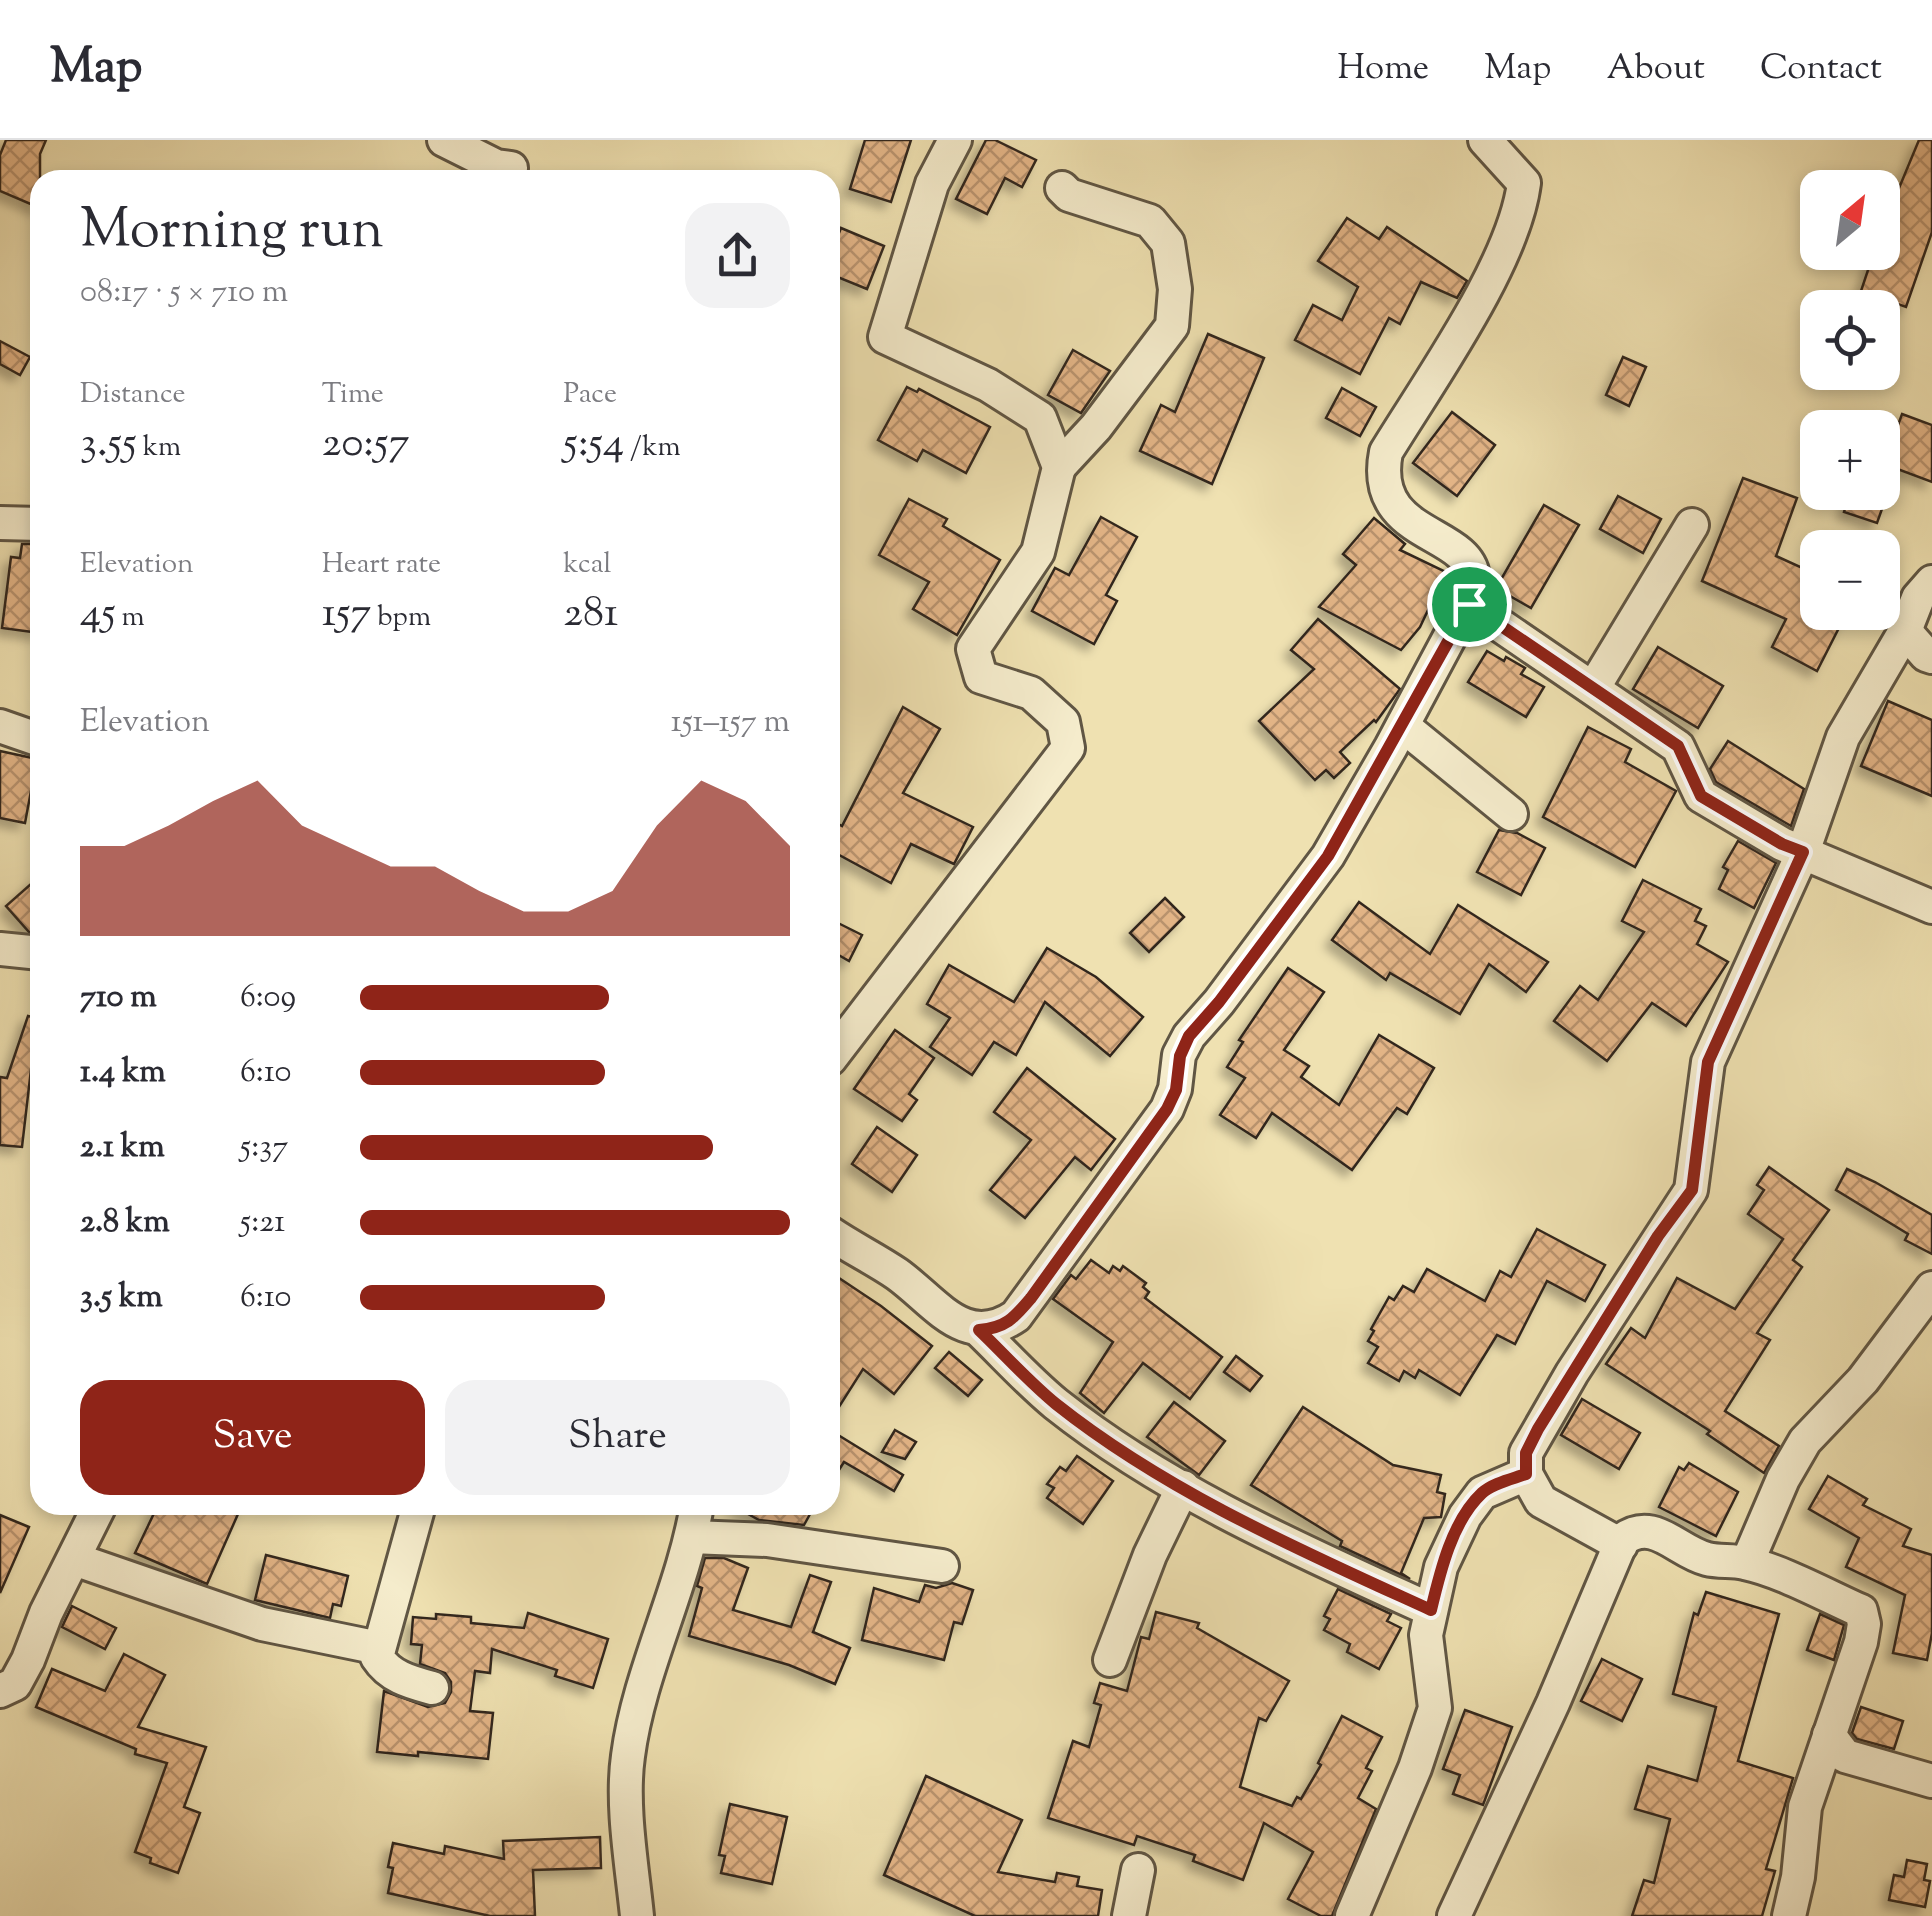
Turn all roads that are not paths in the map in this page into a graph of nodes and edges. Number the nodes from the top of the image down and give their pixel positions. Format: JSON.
{"nodes":[{"id":1,"x":444,"y":140,"type":"edge"},
{"id":2,"x":956,"y":140,"type":"edge"},
{"id":3,"x":1485,"y":140,"type":"edge"},
{"id":4,"x":511,"y":168,"type":"dead end"},
{"id":5,"x":1062,"y":188,"type":"dead end"},
{"id":6,"x":1060,"y":467,"type":"junction"},
{"id":7,"x":0,"y":524,"type":"edge"},
{"id":8,"x":30,"y":524,"type":"edge"},
{"id":9,"x":1692,"y":525,"type":"dead end"},
{"id":10,"x":1932,"y":582,"type":"edge"},
{"id":11,"x":1469,"y":604,"type":"junction"},
{"id":12,"x":1905,"y":631,"type":"junction"},
{"id":13,"x":1932,"y":657,"type":"edge"},
{"id":14,"x":1594,"y":687,"type":"junction"},
{"id":15,"x":0,"y":726,"type":"edge"},
{"id":16,"x":1402,"y":726,"type":"junction"},
{"id":17,"x":30,"y":736,"type":"edge"},
{"id":18,"x":1511,"y":814,"type":"dead end"},
{"id":19,"x":1803,"y":852,"type":"junction"},
{"id":20,"x":1932,"y":907,"type":"edge"},
{"id":21,"x":0,"y":950,"type":"edge"},
{"id":22,"x":30,"y":952,"type":"edge"},
{"id":23,"x":840,"y":1046,"type":"edge"},
{"id":24,"x":840,"y":1239,"type":"edge"},
{"id":25,"x":1932,"y":1288,"type":"edge"},
{"id":26,"x":979,"y":1330,"type":"junction"},
{"id":27,"x":1526,"y":1474,"type":"junction"},
{"id":28,"x":1183,"y":1487,"type":"junction"},
{"id":29,"x":95,"y":1515,"type":"edge"},
{"id":30,"x":416,"y":1515,"type":"edge"},
{"id":31,"x":694,"y":1515,"type":"edge"},
{"id":32,"x":697,"y":1515,"type":"edge"},
{"id":33,"x":1620,"y":1545,"type":"junction"},
{"id":34,"x":74,"y":1559,"type":"junction"},
{"id":35,"x":1747,"y":1563,"type":"junction"},
{"id":36,"x":942,"y":1566,"type":"dead end"},
{"id":37,"x":1431,"y":1610,"type":"junction"},
{"id":38,"x":379,"y":1648,"type":"junction"},
{"id":39,"x":1110,"y":1660,"type":"dead end"},
{"id":40,"x":432,"y":1688,"type":"dead end"},
{"id":41,"x":0,"y":1692,"type":"edge"},
{"id":42,"x":1830,"y":1754,"type":"junction"},
{"id":43,"x":1932,"y":1781,"type":"edge"},
{"id":44,"x":1138,"y":1870,"type":"dead end"},
{"id":45,"x":637,"y":1916,"type":"edge"},
{"id":46,"x":1129,"y":1916,"type":"edge"},
{"id":47,"x":1352,"y":1916,"type":"edge"},
{"id":48,"x":1454,"y":1916,"type":"edge"},
{"id":49,"x":1789,"y":1916,"type":"edge"}],
"edges":[{"from":1,"to":4,"type":"street"},
{"from":2,"to":6,"type":"street"},
{"from":3,"to":11,"type":"street"},
{"from":5,"to":6,"type":"street"},
{"from":6,"to":23,"type":"street"},
{"from":7,"to":8,"type":"street"},
{"from":9,"to":14,"type":"street"},
{"from":10,"to":12,"type":"street"},
{"from":11,"to":14,"type":"street"},
{"from":11,"to":16,"type":"street"},
{"from":12,"to":13,"type":"street"},
{"from":12,"to":19,"type":"street"},
{"from":14,"to":19,"type":"street"},
{"from":15,"to":17,"type":"street"},
{"from":16,"to":18,"type":"street"},
{"from":16,"to":26,"type":"street"},
{"from":19,"to":20,"type":"street"},
{"from":19,"to":27,"type":"street"},
{"from":21,"to":22,"type":"street"},
{"from":24,"to":26,"type":"street"},
{"from":25,"to":35,"type":"street"},
{"from":26,"to":28,"type":"street"},
{"from":27,"to":33,"type":"street"},
{"from":27,"to":37,"type":"street"},
{"from":28,"to":37,"type":"street"},
{"from":28,"to":39,"type":"street"},
{"from":29,"to":34,"type":"street"},
{"from":30,"to":38,"type":"street"},
{"from":31,"to":45,"type":"street"},
{"from":32,"to":36,"type":"street"},
{"from":33,"to":35,"type":"street"},
{"from":33,"to":48,"type":"street"},
{"from":34,"to":38,"type":"street"},
{"from":34,"to":41,"type":"street"},
{"from":35,"to":42,"type":"street"},
{"from":37,"to":47,"type":"street"},
{"from":38,"to":40,"type":"street"},
{"from":42,"to":43,"type":"street"},
{"from":42,"to":49,"type":"street"},
{"from":44,"to":46,"type":"street"}]}
